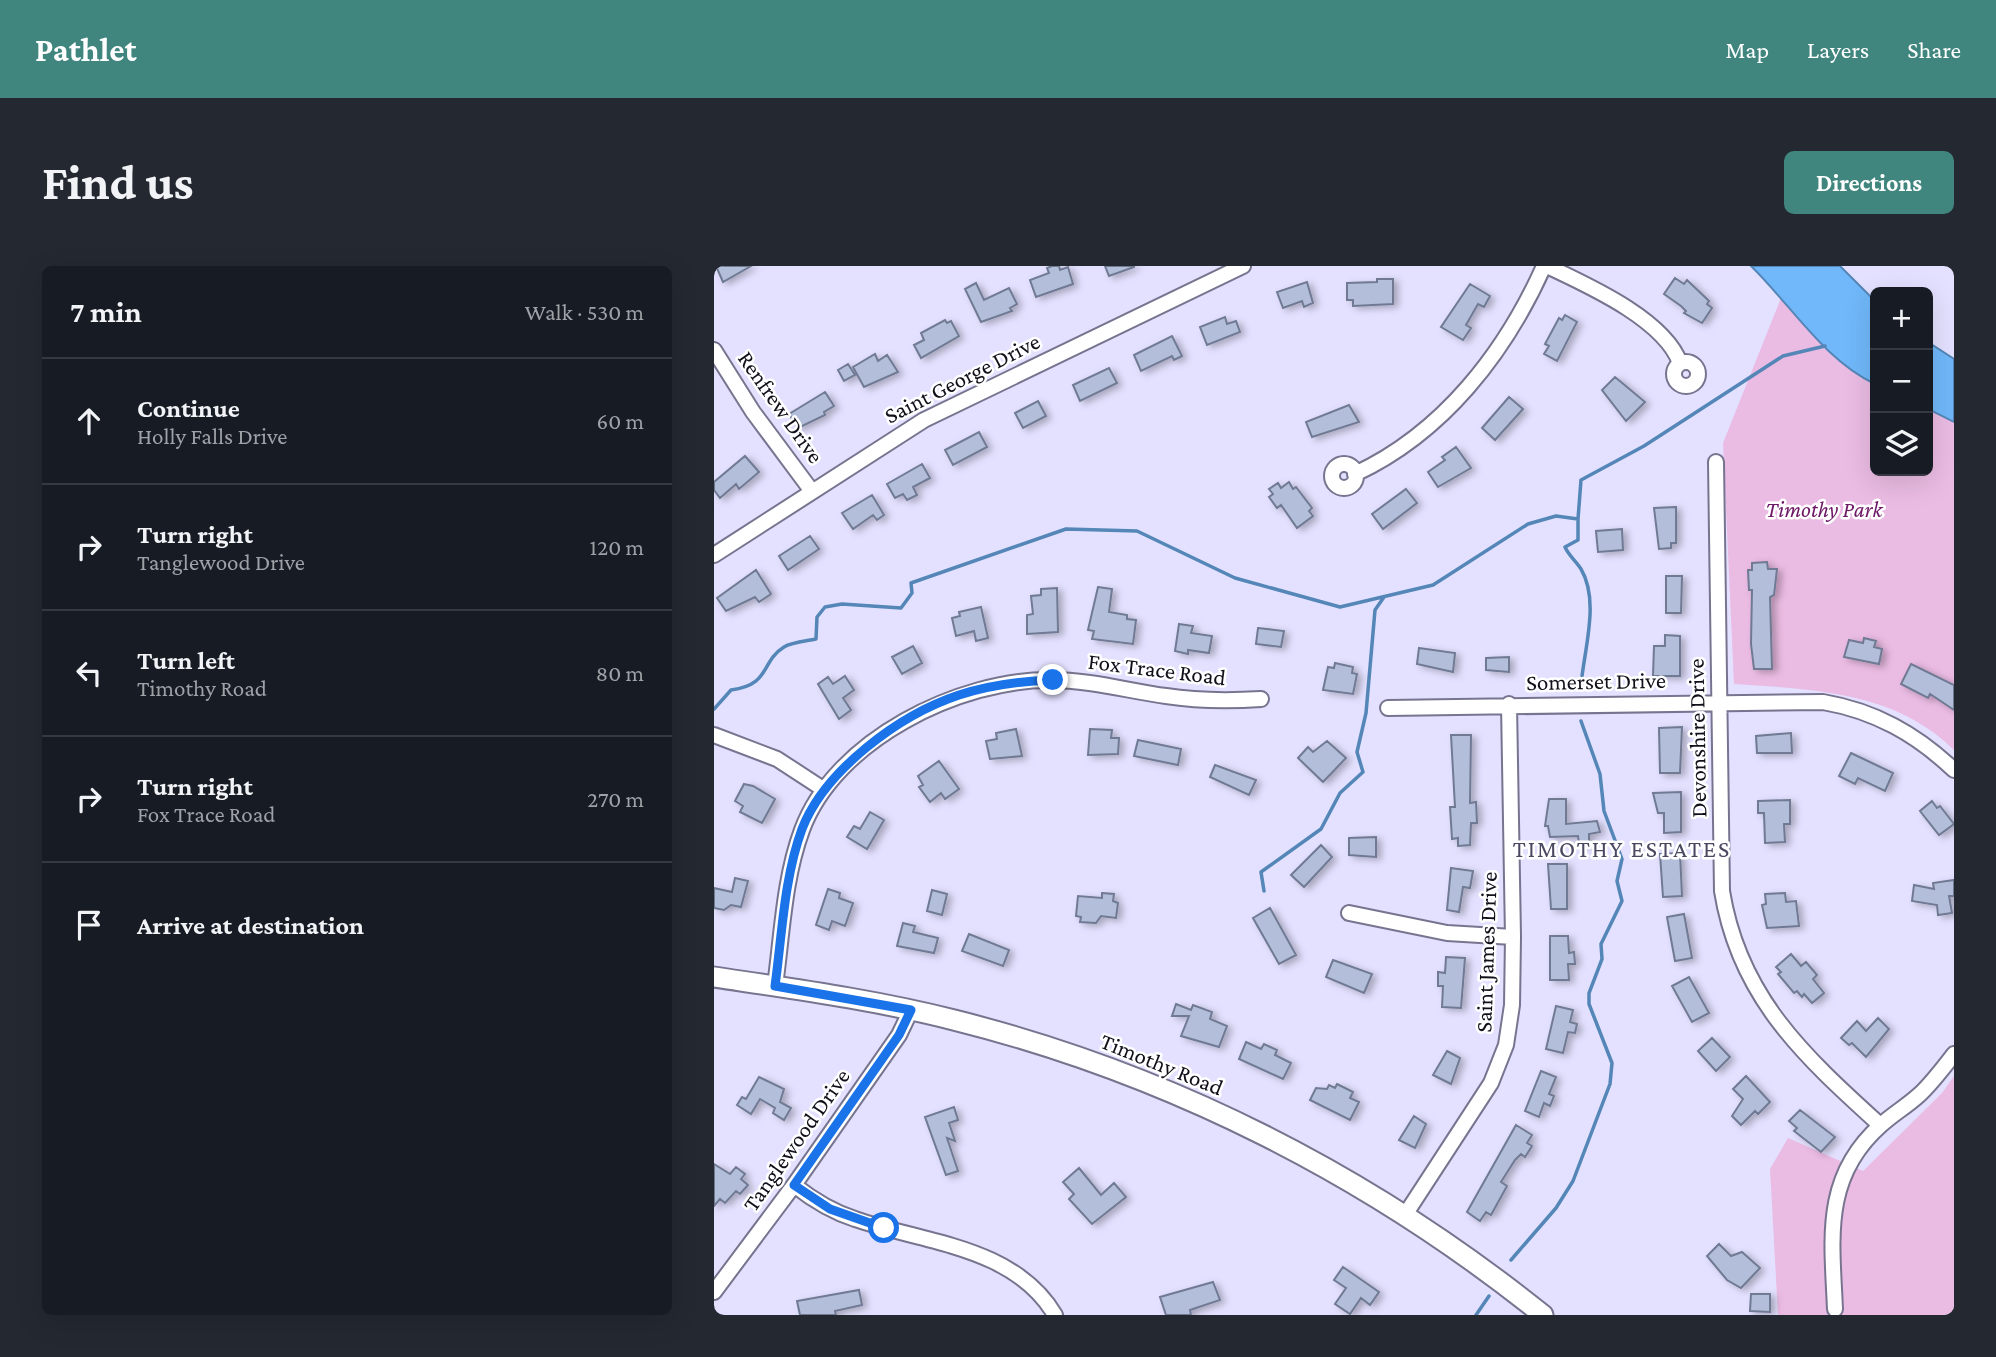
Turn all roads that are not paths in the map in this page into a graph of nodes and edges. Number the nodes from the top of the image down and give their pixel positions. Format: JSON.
{"nodes":[{"id":1,"x":1243,"y":266,"type":"edge"},
{"id":2,"x":1545,"y":266,"type":"edge"},
{"id":3,"x":714,"y":350,"type":"edge"},
{"id":4,"x":1680,"y":363,"type":"dead end"},
{"id":5,"x":1716,"y":462,"type":"dead end"},
{"id":6,"x":1355,"y":474,"type":"dead end"},
{"id":7,"x":811,"y":490,"type":"junction"},
{"id":8,"x":714,"y":555,"type":"edge"},
{"id":9,"x":1261,"y":699,"type":"dead end"},
{"id":10,"x":1719,"y":702,"type":"junction"},
{"id":11,"x":1509,"y":704,"type":"junction"},
{"id":12,"x":1388,"y":708,"type":"dead end"},
{"id":13,"x":714,"y":735,"type":"edge"},
{"id":14,"x":1954,"y":770,"type":"edge"},
{"id":15,"x":823,"y":789,"type":"junction"},
{"id":16,"x":1349,"y":914,"type":"dead end"},
{"id":17,"x":1513,"y":937,"type":"junction"},
{"id":18,"x":714,"y":977,"type":"edge"},
{"id":19,"x":775,"y":986,"type":"junction"},
{"id":20,"x":911,"y":1010,"type":"junction"},
{"id":21,"x":1954,"y":1054,"type":"edge"},
{"id":22,"x":1880,"y":1125,"type":"junction"},
{"id":23,"x":794,"y":1185,"type":"junction"},
{"id":24,"x":1405,"y":1215,"type":"junction"},
{"id":25,"x":714,"y":1292,"type":"edge"},
{"id":26,"x":1835,"y":1309,"type":"dead end"},
{"id":27,"x":1055,"y":1315,"type":"edge"},
{"id":28,"x":1543,"y":1315,"type":"edge"}],
"edges":[{"from":1,"to":7,"type":"street","name":"Saint George Drive"},
{"from":2,"to":4,"type":"street"},
{"from":2,"to":6,"type":"street"},
{"from":3,"to":7,"type":"street","name":"Renfrew Drive"},
{"from":5,"to":10,"type":"street","name":"Devonshire Drive"},
{"from":7,"to":8,"type":"street","name":"Saint George Drive"},
{"from":9,"to":15,"type":"street","name":"Fox Trace Road"},
{"from":10,"to":11,"type":"street","name":"Somerset Drive"},
{"from":10,"to":14,"type":"street","name":"Somerset Drive"},
{"from":10,"to":22,"type":"street","name":"Devonshire Drive"},
{"from":11,"to":12,"type":"street","name":"Somerset Drive"},
{"from":11,"to":17,"type":"street","name":"Saint James Drive"},
{"from":13,"to":15,"type":"street"},
{"from":15,"to":19,"type":"street","name":"Fox Trace Road"},
{"from":16,"to":17,"type":"street"},
{"from":17,"to":24,"type":"street","name":"Saint James Drive"},
{"from":18,"to":19,"type":"main road","name":"Timothy Road"},
{"from":19,"to":20,"type":"main road","name":"Timothy Road"},
{"from":20,"to":23,"type":"street","name":"Tanglewood Drive"},
{"from":20,"to":24,"type":"main road","name":"Timothy Road"},
{"from":21,"to":22,"type":"street"},
{"from":22,"to":26,"type":"street"},
{"from":23,"to":25,"type":"street","name":"Tanglewood Drive"},
{"from":23,"to":27,"type":"street"},
{"from":24,"to":28,"type":"main road","name":"Timothy Road"}]}
